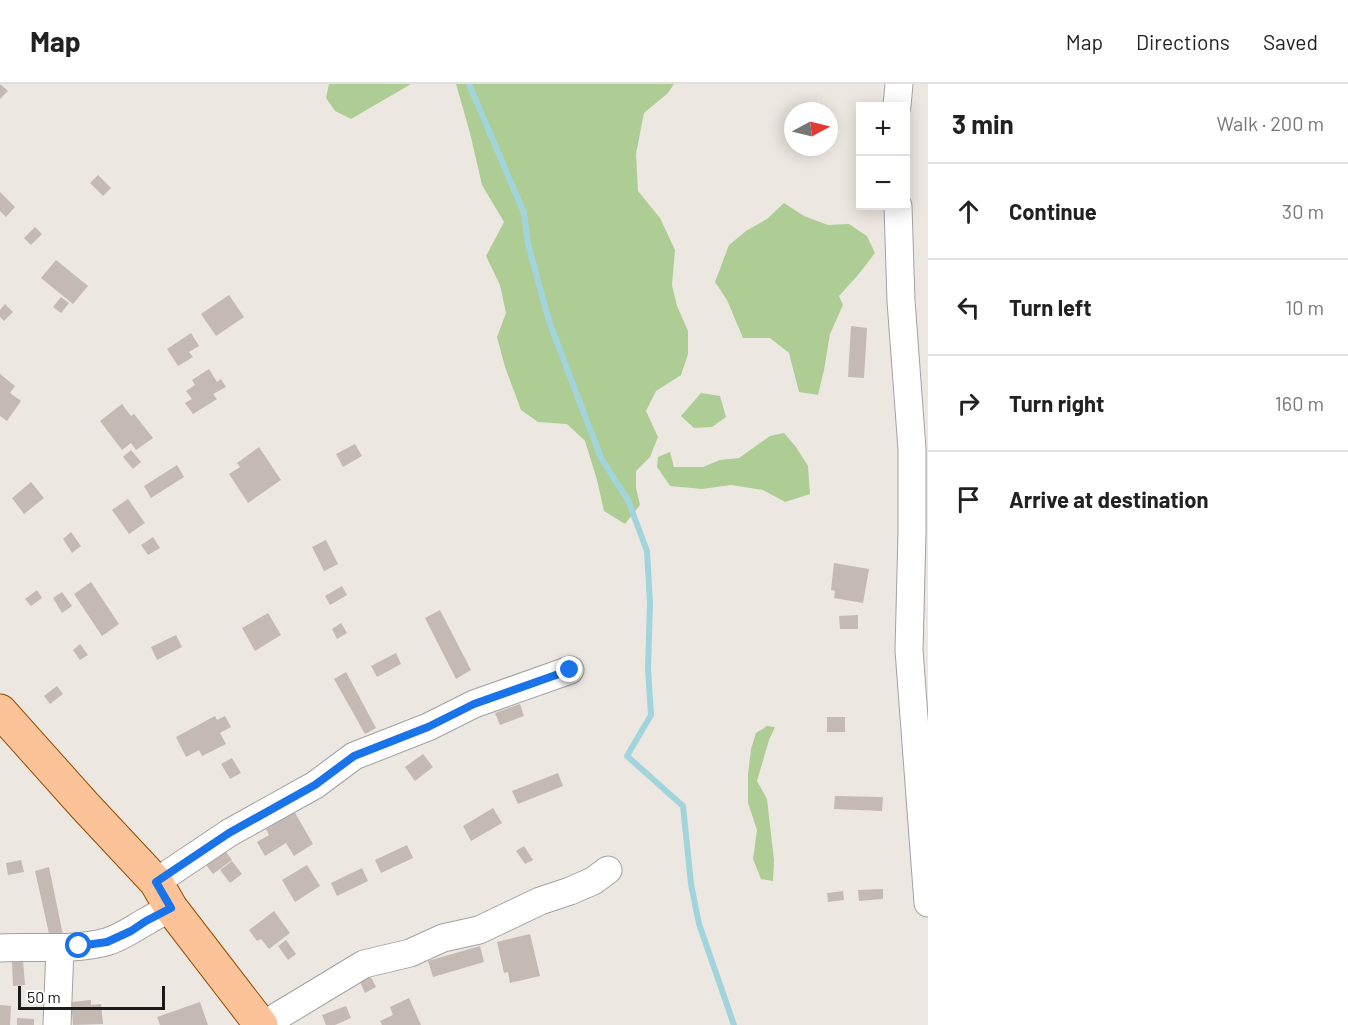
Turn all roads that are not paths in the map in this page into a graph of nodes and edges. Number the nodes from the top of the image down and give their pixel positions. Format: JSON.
{"nodes":[{"id":1,"x":899,"y":84,"type":"edge"},
{"id":2,"x":897,"y":102,"type":"edge"},
{"id":3,"x":898,"y":210,"type":"edge"},
{"id":4,"x":570,"y":670,"type":"dead end"},
{"id":5,"x":0,"y":711,"type":"edge"},
{"id":6,"x":925,"y":812,"type":"edge"},
{"id":7,"x":608,"y":870,"type":"dead end"},
{"id":8,"x":164,"y":895,"type":"junction"},
{"id":9,"x":928,"y":903,"type":"edge"},
{"id":10,"x":0,"y":948,"type":"edge"},
{"id":11,"x":60,"y":948,"type":"junction"},
{"id":12,"x":57,"y":1025,"type":"edge"},
{"id":13,"x":262,"y":1025,"type":"edge"}],
"edges":[{"from":1,"to":2,"type":"street"},
{"from":3,"to":6,"type":"street"},
{"from":4,"to":8,"type":"street"},
{"from":5,"to":8,"type":"main road"},
{"from":6,"to":9,"type":"street"},
{"from":7,"to":13,"type":"street"},
{"from":8,"to":11,"type":"street"},
{"from":8,"to":13,"type":"main road"},
{"from":10,"to":11,"type":"street"},
{"from":11,"to":12,"type":"street"}]}
